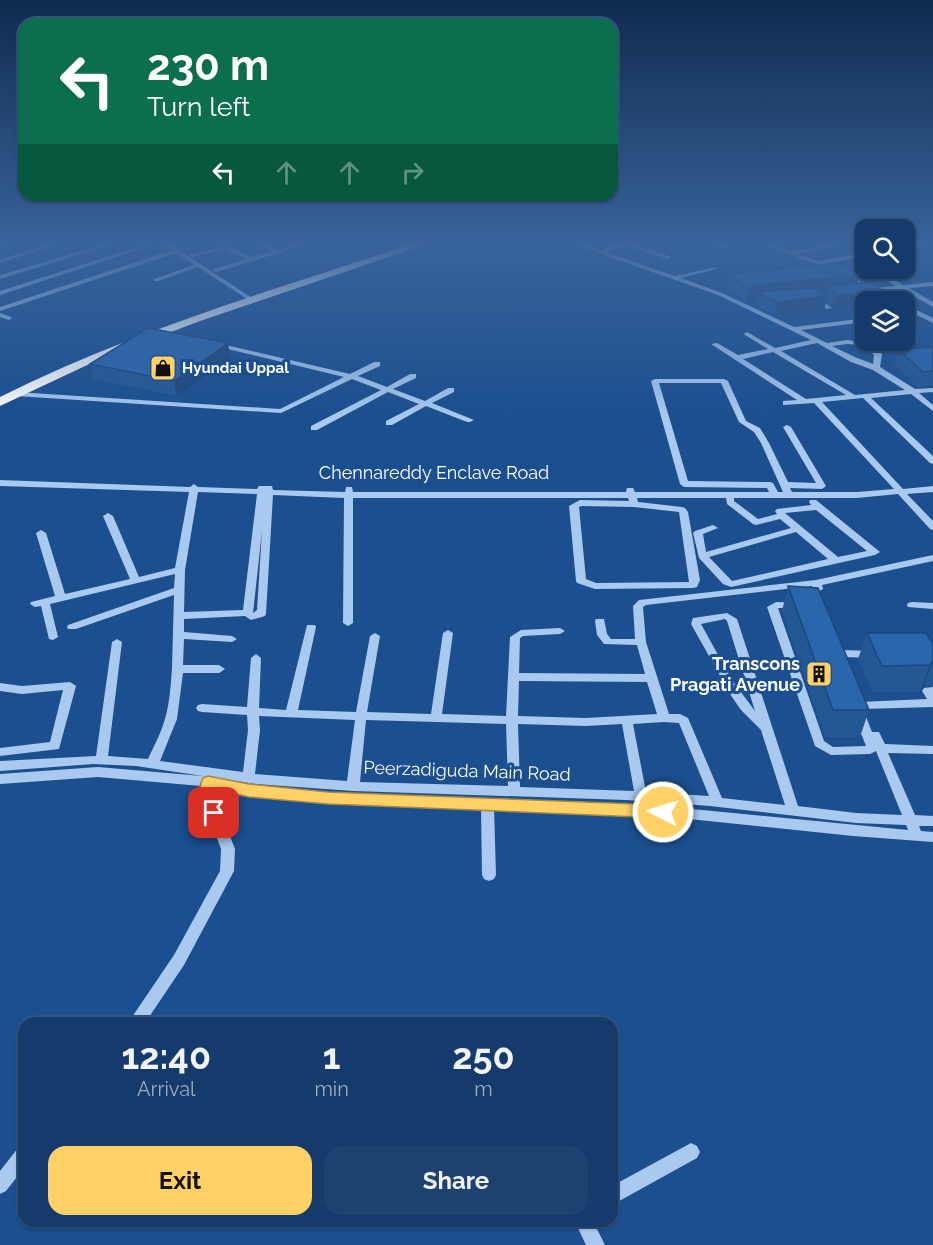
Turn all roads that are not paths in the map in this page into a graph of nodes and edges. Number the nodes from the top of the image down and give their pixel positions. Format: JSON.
{"nodes":[{"id":1,"x":19,"y":302,"type":"edge"},
{"id":2,"x":237,"y":302,"type":"edge"},
{"id":3,"x":250,"y":302,"type":"edge"},
{"id":4,"x":737,"y":302,"type":"edge"},
{"id":5,"x":820,"y":302,"type":"edge"},
{"id":6,"x":829,"y":308,"type":"edge"},
{"id":7,"x":0,"y":309,"type":"edge"},
{"id":8,"x":915,"y":312,"type":"edge"},
{"id":9,"x":0,"y":315,"type":"edge"},
{"id":10,"x":9,"y":318,"type":"dead end"},
{"id":11,"x":855,"y":321,"type":"edge"},
{"id":12,"x":933,"y":321,"type":"edge"},
{"id":13,"x":792,"y":329,"type":"junction"},
{"id":14,"x":158,"y":333,"type":"junction"},
{"id":15,"x":747,"y":334,"type":"dead end"},
{"id":16,"x":139,"y":337,"type":"junction"},
{"id":17,"x":180,"y":337,"type":"edge"},
{"id":18,"x":818,"y":340,"type":"junction"},
{"id":19,"x":213,"y":344,"type":"edge"},
{"id":20,"x":715,"y":344,"type":"dead end"},
{"id":21,"x":826,"y":345,"type":"junction"},
{"id":22,"x":776,"y":350,"type":"junction"},
{"id":23,"x":736,"y":358,"type":"junction"},
{"id":24,"x":377,"y":364,"type":"dead end"},
{"id":25,"x":876,"y":368,"type":"junction"},
{"id":26,"x":413,"y":376,"type":"dead end"},
{"id":27,"x":353,"y":377,"type":"junction"},
{"id":28,"x":388,"y":390,"type":"junction"},
{"id":29,"x":451,"y":390,"type":"dead end"},
{"id":30,"x":933,"y":390,"type":"edge"},
{"id":31,"x":912,"y":391,"type":"junction"},
{"id":32,"x":16,"y":394,"type":"junction"},
{"id":33,"x":0,"y":395,"type":"edge"},
{"id":34,"x":864,"y":395,"type":"junction"},
{"id":35,"x":852,"y":396,"type":"junction"},
{"id":36,"x":804,"y":401,"type":"junction"},
{"id":37,"x":817,"y":401,"type":"junction"},
{"id":38,"x":0,"y":402,"type":"edge"},
{"id":39,"x":786,"y":403,"type":"dead end"},
{"id":40,"x":426,"y":404,"type":"junction"},
{"id":41,"x":933,"y":409,"type":"edge"},
{"id":42,"x":471,"y":420,"type":"dead end"},
{"id":43,"x":389,"y":423,"type":"dead end"},
{"id":44,"x":787,"y":427,"type":"dead end"},
{"id":45,"x":314,"y":428,"type":"dead end"},
{"id":46,"x":933,"y":461,"type":"edge"},
{"id":47,"x":0,"y":478,"type":"edge"},
{"id":48,"x":0,"y":483,"type":"edge"},
{"id":49,"x":194,"y":489,"type":"junction"},
{"id":50,"x":933,"y":489,"type":"edge"},
{"id":51,"x":265,"y":490,"type":"junction"},
{"id":52,"x":773,"y":490,"type":"junction"},
{"id":53,"x":786,"y":490,"type":"junction"},
{"id":54,"x":349,"y":492,"type":"junction"},
{"id":55,"x":681,"y":493,"type":"junction"},
{"id":56,"x":805,"y":493,"type":"junction"},
{"id":57,"x":901,"y":493,"type":"junction"},
{"id":58,"x":730,"y":495,"type":"junction"},
{"id":59,"x":632,"y":497,"type":"junction"},
{"id":60,"x":818,"y":507,"type":"junction"},
{"id":61,"x":108,"y":516,"type":"dead end"},
{"id":62,"x":782,"y":516,"type":"junction"},
{"id":63,"x":933,"y":527,"type":"edge"},
{"id":64,"x":713,"y":528,"type":"dead end"},
{"id":65,"x":798,"y":529,"type":"junction"},
{"id":66,"x":41,"y":533,"type":"dead end"},
{"id":67,"x":260,"y":550,"type":"junction"},
{"id":68,"x":702,"y":556,"type":"junction"},
{"id":69,"x":933,"y":558,"type":"edge"},
{"id":70,"x":836,"y":561,"type":"junction"},
{"id":71,"x":180,"y":570,"type":"junction"},
{"id":72,"x":264,"y":575,"type":"junction"},
{"id":73,"x":252,"y":576,"type":"junction"},
{"id":74,"x":135,"y":580,"type":"junction"},
{"id":75,"x":816,"y":583,"type":"junction"},
{"id":76,"x":179,"y":590,"type":"junction"},
{"id":77,"x":263,"y":593,"type":"junction"},
{"id":78,"x":250,"y":594,"type":"junction"},
{"id":79,"x":61,"y":598,"type":"junction"},
{"id":80,"x":912,"y":605,"type":"dead end"},
{"id":81,"x":933,"y":606,"type":"edge"},
{"id":82,"x":248,"y":614,"type":"junction"},
{"id":83,"x":178,"y":616,"type":"junction"},
{"id":84,"x":600,"y":621,"type":"dead end"},
{"id":85,"x":348,"y":623,"type":"dead end"},
{"id":86,"x":72,"y":627,"type":"dead end"},
{"id":87,"x":311,"y":627,"type":"dead end"},
{"id":88,"x":560,"y":631,"type":"dead end"},
{"id":89,"x":448,"y":633,"type":"dead end"},
{"id":90,"x":177,"y":635,"type":"junction"},
{"id":91,"x":375,"y":636,"type":"dead end"},
{"id":92,"x":53,"y":637,"type":"dead end"},
{"id":93,"x":232,"y":639,"type":"dead end"},
{"id":94,"x":117,"y":642,"type":"dead end"},
{"id":95,"x":641,"y":642,"type":"junction"},
{"id":96,"x":842,"y":653,"type":"junction"},
{"id":97,"x":889,"y":654,"type":"edge"},
{"id":98,"x":256,"y":658,"type":"dead end"},
{"id":99,"x":176,"y":669,"type":"junction"},
{"id":100,"x":219,"y":669,"type":"dead end"},
{"id":101,"x":514,"y":677,"type":"junction"},
{"id":102,"x":650,"y":678,"type":"junction"},
{"id":103,"x":0,"y":687,"type":"edge"},
{"id":104,"x":933,"y":691,"type":"edge"},
{"id":105,"x":933,"y":702,"type":"edge"},
{"id":106,"x":863,"y":705,"type":"junction"},
{"id":107,"x":202,"y":708,"type":"dead end"},
{"id":108,"x":253,"y":710,"type":"junction"},
{"id":109,"x":291,"y":714,"type":"junction"},
{"id":110,"x":361,"y":716,"type":"junction"},
{"id":111,"x":436,"y":717,"type":"junction"},
{"id":112,"x":664,"y":718,"type":"junction"},
{"id":113,"x":512,"y":721,"type":"junction"},
{"id":114,"x":627,"y":721,"type":"junction"},
{"id":115,"x":768,"y":729,"type":"junction"},
{"id":116,"x":875,"y":749,"type":"junction"},
{"id":117,"x":933,"y":750,"type":"edge"},
{"id":118,"x":0,"y":752,"type":"edge"},
{"id":119,"x":101,"y":760,"type":"junction"},
{"id":120,"x":153,"y":763,"type":"junction"},
{"id":121,"x":0,"y":765,"type":"edge"},
{"id":122,"x":206,"y":778,"type":"junction"},
{"id":123,"x":248,"y":778,"type":"junction"},
{"id":124,"x":0,"y":779,"type":"edge"},
{"id":125,"x":353,"y":786,"type":"junction"},
{"id":126,"x":514,"y":790,"type":"junction"},
{"id":127,"x":641,"y":796,"type":"junction"},
{"id":128,"x":718,"y":802,"type":"junction"},
{"id":129,"x":487,"y":803,"type":"junction"},
{"id":130,"x":793,"y":811,"type":"junction"},
{"id":131,"x":910,"y":821,"type":"junction"},
{"id":132,"x":933,"y":821,"type":"edge"},
{"id":133,"x":917,"y":837,"type":"junction"},
{"id":134,"x":933,"y":837,"type":"edge"},
{"id":135,"x":489,"y":875,"type":"dead end"},
{"id":136,"x":140,"y":1017,"type":"edge"},
{"id":137,"x":691,"y":1152,"type":"dead end"},
{"id":138,"x":18,"y":1162,"type":"edge"},
{"id":139,"x":0,"y":1185,"type":"edge"},
{"id":140,"x":618,"y":1193,"type":"edge"},
{"id":141,"x":587,"y":1227,"type":"edge"},
{"id":142,"x":596,"y":1245,"type":"edge"}],
"edges":[{"from":1,"to":7,"type":"street"},
{"from":2,"to":16,"type":"highway"},
{"from":3,"to":14,"type":"highway"},
{"from":4,"to":13,"type":"street"},
{"from":5,"to":6,"type":"street"},
{"from":8,"to":12,"type":"street"},
{"from":9,"to":10,"type":"street"},
{"from":11,"to":13,"type":"street"},
{"from":13,"to":18,"type":"street"},
{"from":14,"to":16,"type":"highway"},
{"from":14,"to":17,"type":"street"},
{"from":15,"to":22,"type":"street"},
{"from":16,"to":32,"type":"highway"},
{"from":16,"to":33,"type":"highway"},
{"from":18,"to":21,"type":"street"},
{"from":18,"to":22,"type":"street"},
{"from":19,"to":27,"type":"street"},
{"from":20,"to":23,"type":"street"},
{"from":21,"to":25,"type":"street"},
{"from":21,"to":25,"type":"street"},
{"from":22,"to":23,"type":"street"},
{"from":22,"to":35,"type":"street"},
{"from":23,"to":36,"type":"street"},
{"from":24,"to":27,"type":"street"},
{"from":25,"to":31,"type":"street"},
{"from":26,"to":28,"type":"street"},
{"from":27,"to":28,"type":"street"},
{"from":27,"to":32,"type":"street"},
{"from":28,"to":40,"type":"street"},
{"from":28,"to":45,"type":"street"},
{"from":29,"to":40,"type":"street"},
{"from":30,"to":31,"type":"street"},
{"from":31,"to":34,"type":"street"},
{"from":31,"to":41,"type":"street"},
{"from":32,"to":38,"type":"highway"},
{"from":34,"to":35,"type":"street"},
{"from":34,"to":46,"type":"street"},
{"from":35,"to":37,"type":"street"},
{"from":36,"to":37,"type":"street"},
{"from":36,"to":39,"type":"street"},
{"from":37,"to":57,"type":"street"},
{"from":40,"to":42,"type":"street"},
{"from":40,"to":43,"type":"street"},
{"from":44,"to":53,"type":"street"},
{"from":47,"to":49,"type":"street","name":"Chennareddy Enclave Road"},
{"from":48,"to":49,"type":"street","name":"Chennareddy Enclave Road"},
{"from":49,"to":51,"type":"street","name":"Chennareddy Enclave Road"},
{"from":49,"to":71,"type":"street"},
{"from":50,"to":57,"type":"street","name":"Chennareddy Enclave Road"},
{"from":51,"to":54,"type":"street","name":"Chennareddy Enclave Road"},
{"from":51,"to":67,"type":"street"},
{"from":52,"to":53,"type":"street","name":"Chennareddy Enclave Road"},
{"from":52,"to":53,"type":"street"},
{"from":52,"to":55,"type":"street","name":"Chennareddy Enclave Road"},
{"from":52,"to":58,"type":"street","name":"Chennareddy Enclave Road"},
{"from":53,"to":56,"type":"street","name":"Chennareddy Enclave Road"},
{"from":54,"to":59,"type":"street","name":"Chennareddy Enclave Road"},
{"from":54,"to":85,"type":"street"},
{"from":55,"to":58,"type":"street","name":"Chennareddy Enclave Road"},
{"from":55,"to":59,"type":"street","name":"Chennareddy Enclave Road"},
{"from":56,"to":57,"type":"street","name":"Chennareddy Enclave Road"},
{"from":56,"to":60,"type":"street"},
{"from":57,"to":63,"type":"street"},
{"from":58,"to":62,"type":"street"},
{"from":59,"to":59,"type":"street"},
{"from":60,"to":62,"type":"street"},
{"from":60,"to":70,"type":"street"},
{"from":61,"to":74,"type":"street"},
{"from":62,"to":65,"type":"street"},
{"from":64,"to":68,"type":"street"},
{"from":65,"to":68,"type":"street"},
{"from":65,"to":70,"type":"street"},
{"from":66,"to":79,"type":"street"},
{"from":67,"to":72,"type":"street"},
{"from":67,"to":73,"type":"street"},
{"from":68,"to":70,"type":"street"},
{"from":69,"to":75,"type":"street"},
{"from":71,"to":74,"type":"street"},
{"from":71,"to":76,"type":"street"},
{"from":72,"to":73,"type":"street"},
{"from":72,"to":77,"type":"street"},
{"from":73,"to":78,"type":"street"},
{"from":74,"to":79,"type":"street"},
{"from":75,"to":95,"type":"street"},
{"from":75,"to":96,"type":"street"},
{"from":76,"to":83,"type":"street"},
{"from":76,"to":86,"type":"street"},
{"from":77,"to":78,"type":"street"},
{"from":77,"to":82,"type":"street"},
{"from":78,"to":82,"type":"street"},
{"from":79,"to":92,"type":"street"},
{"from":80,"to":81,"type":"street"},
{"from":82,"to":83,"type":"street"},
{"from":83,"to":90,"type":"street"},
{"from":84,"to":95,"type":"street"},
{"from":87,"to":109,"type":"street"},
{"from":88,"to":101,"type":"street"},
{"from":89,"to":111,"type":"street"},
{"from":90,"to":93,"type":"street"},
{"from":90,"to":99,"type":"street"},
{"from":91,"to":110,"type":"street"},
{"from":94,"to":119,"type":"street"},
{"from":95,"to":102,"type":"street"},
{"from":96,"to":97,"type":"street"},
{"from":96,"to":106,"type":"street"},
{"from":98,"to":108,"type":"street"},
{"from":99,"to":100,"type":"street"},
{"from":99,"to":120,"type":"street"},
{"from":101,"to":102,"type":"street"},
{"from":101,"to":113,"type":"street"},
{"from":102,"to":112,"type":"street"},
{"from":103,"to":118,"type":"street"},
{"from":104,"to":105,"type":"street"},
{"from":105,"to":106,"type":"street"},
{"from":106,"to":116,"type":"street"},
{"from":107,"to":108,"type":"street"},
{"from":108,"to":109,"type":"street"},
{"from":108,"to":123,"type":"street"},
{"from":109,"to":110,"type":"street"},
{"from":110,"to":111,"type":"street"},
{"from":110,"to":125,"type":"street"},
{"from":111,"to":113,"type":"street"},
{"from":112,"to":114,"type":"street"},
{"from":112,"to":128,"type":"street"},
{"from":113,"to":114,"type":"street"},
{"from":113,"to":126,"type":"street"},
{"from":114,"to":127,"type":"street"},
{"from":115,"to":115,"type":"street"},
{"from":115,"to":130,"type":"street"},
{"from":116,"to":116,"type":"street"},
{"from":116,"to":117,"type":"street"},
{"from":116,"to":131,"type":"street"},
{"from":119,"to":120,"type":"street","name":"Peerzadiguda Main Road"},
{"from":119,"to":121,"type":"street","name":"Peerzadiguda Main Road"},
{"from":120,"to":122,"type":"street","name":"Peerzadiguda Main Road"},
{"from":122,"to":123,"type":"street","name":"Peerzadiguda Main Road"},
{"from":122,"to":124,"type":"street","name":"Peerzadiguda Main Road"},
{"from":122,"to":129,"type":"street","name":"Peerzadiguda Main Road"},
{"from":122,"to":136,"type":"street"},
{"from":123,"to":125,"type":"street","name":"Peerzadiguda Main Road"},
{"from":125,"to":126,"type":"street","name":"Peerzadiguda Main Road"},
{"from":126,"to":127,"type":"street","name":"Peerzadiguda Main Road"},
{"from":127,"to":128,"type":"street","name":"Peerzadiguda Main Road"},
{"from":128,"to":130,"type":"street","name":"Peerzadiguda Main Road"},
{"from":129,"to":133,"type":"street","name":"Peerzadiguda Main Road"},
{"from":129,"to":135,"type":"street"},
{"from":130,"to":131,"type":"street","name":"Peerzadiguda Main Road"},
{"from":131,"to":132,"type":"street","name":"Peerzadiguda Main Road"},
{"from":131,"to":133,"type":"street"},
{"from":133,"to":134,"type":"street","name":"Peerzadiguda Main Road"},
{"from":137,"to":140,"type":"street"},
{"from":138,"to":139,"type":"street"},
{"from":141,"to":142,"type":"street"}]}
